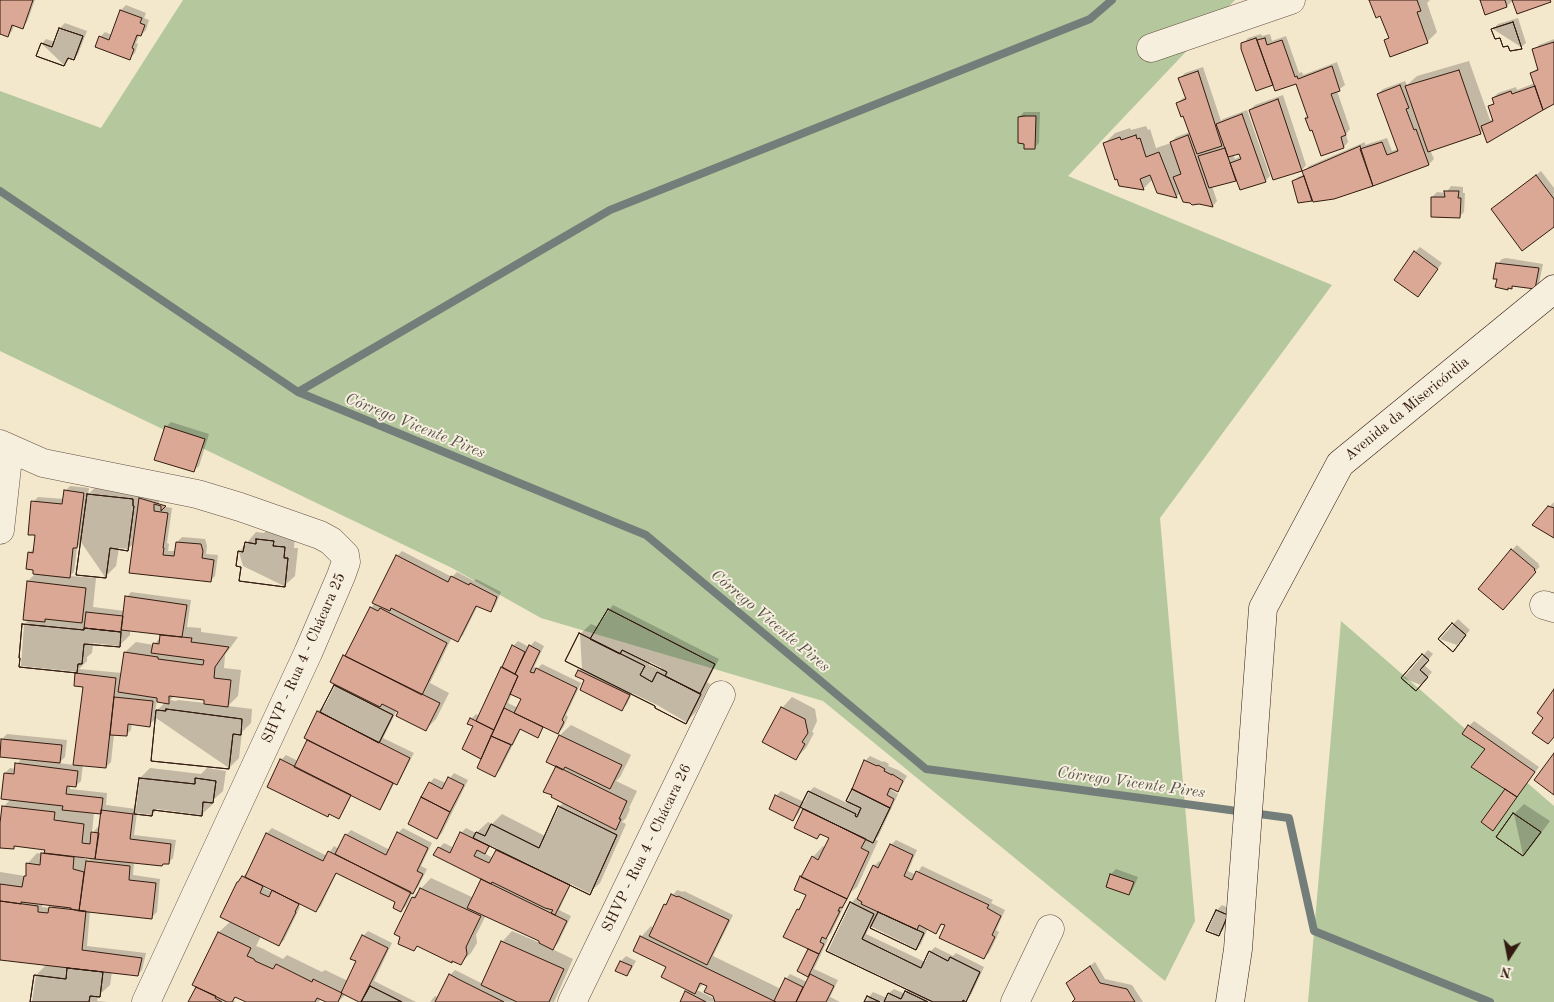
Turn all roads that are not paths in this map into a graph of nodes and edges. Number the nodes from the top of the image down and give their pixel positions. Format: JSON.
{"nodes":[{"id":1,"x":1291,"y":0,"type":"edge"},
{"id":2,"x":1151,"y":48,"type":"dead end"},
{"id":3,"x":1554,"y":289,"type":"edge"},
{"id":4,"x":5,"y":446,"type":"edge"},
{"id":5,"x":0,"y":530,"type":"edge"},
{"id":6,"x":721,"y":695,"type":"dead end"},
{"id":7,"x":1050,"y":929,"type":"dead end"},
{"id":8,"x":146,"y":1002,"type":"edge"},
{"id":9,"x":572,"y":1002,"type":"edge"},
{"id":10,"x":1015,"y":1002,"type":"edge"},
{"id":11,"x":1230,"y":1002,"type":"edge"}],
"edges":[{"from":1,"to":2,"type":"street"},
{"from":3,"to":11,"type":"street","name":"Avenida da Misericórdia"},
{"from":4,"to":5,"type":"street","name":"SHVP - Rua 4 - Chácara 25"},
{"from":4,"to":8,"type":"street","name":"SHVP - Rua 4 - Chácara 25"},
{"from":6,"to":9,"type":"street","name":"SHVP - Rua 4 - Chácara 26"},
{"from":7,"to":10,"type":"street"}]}
